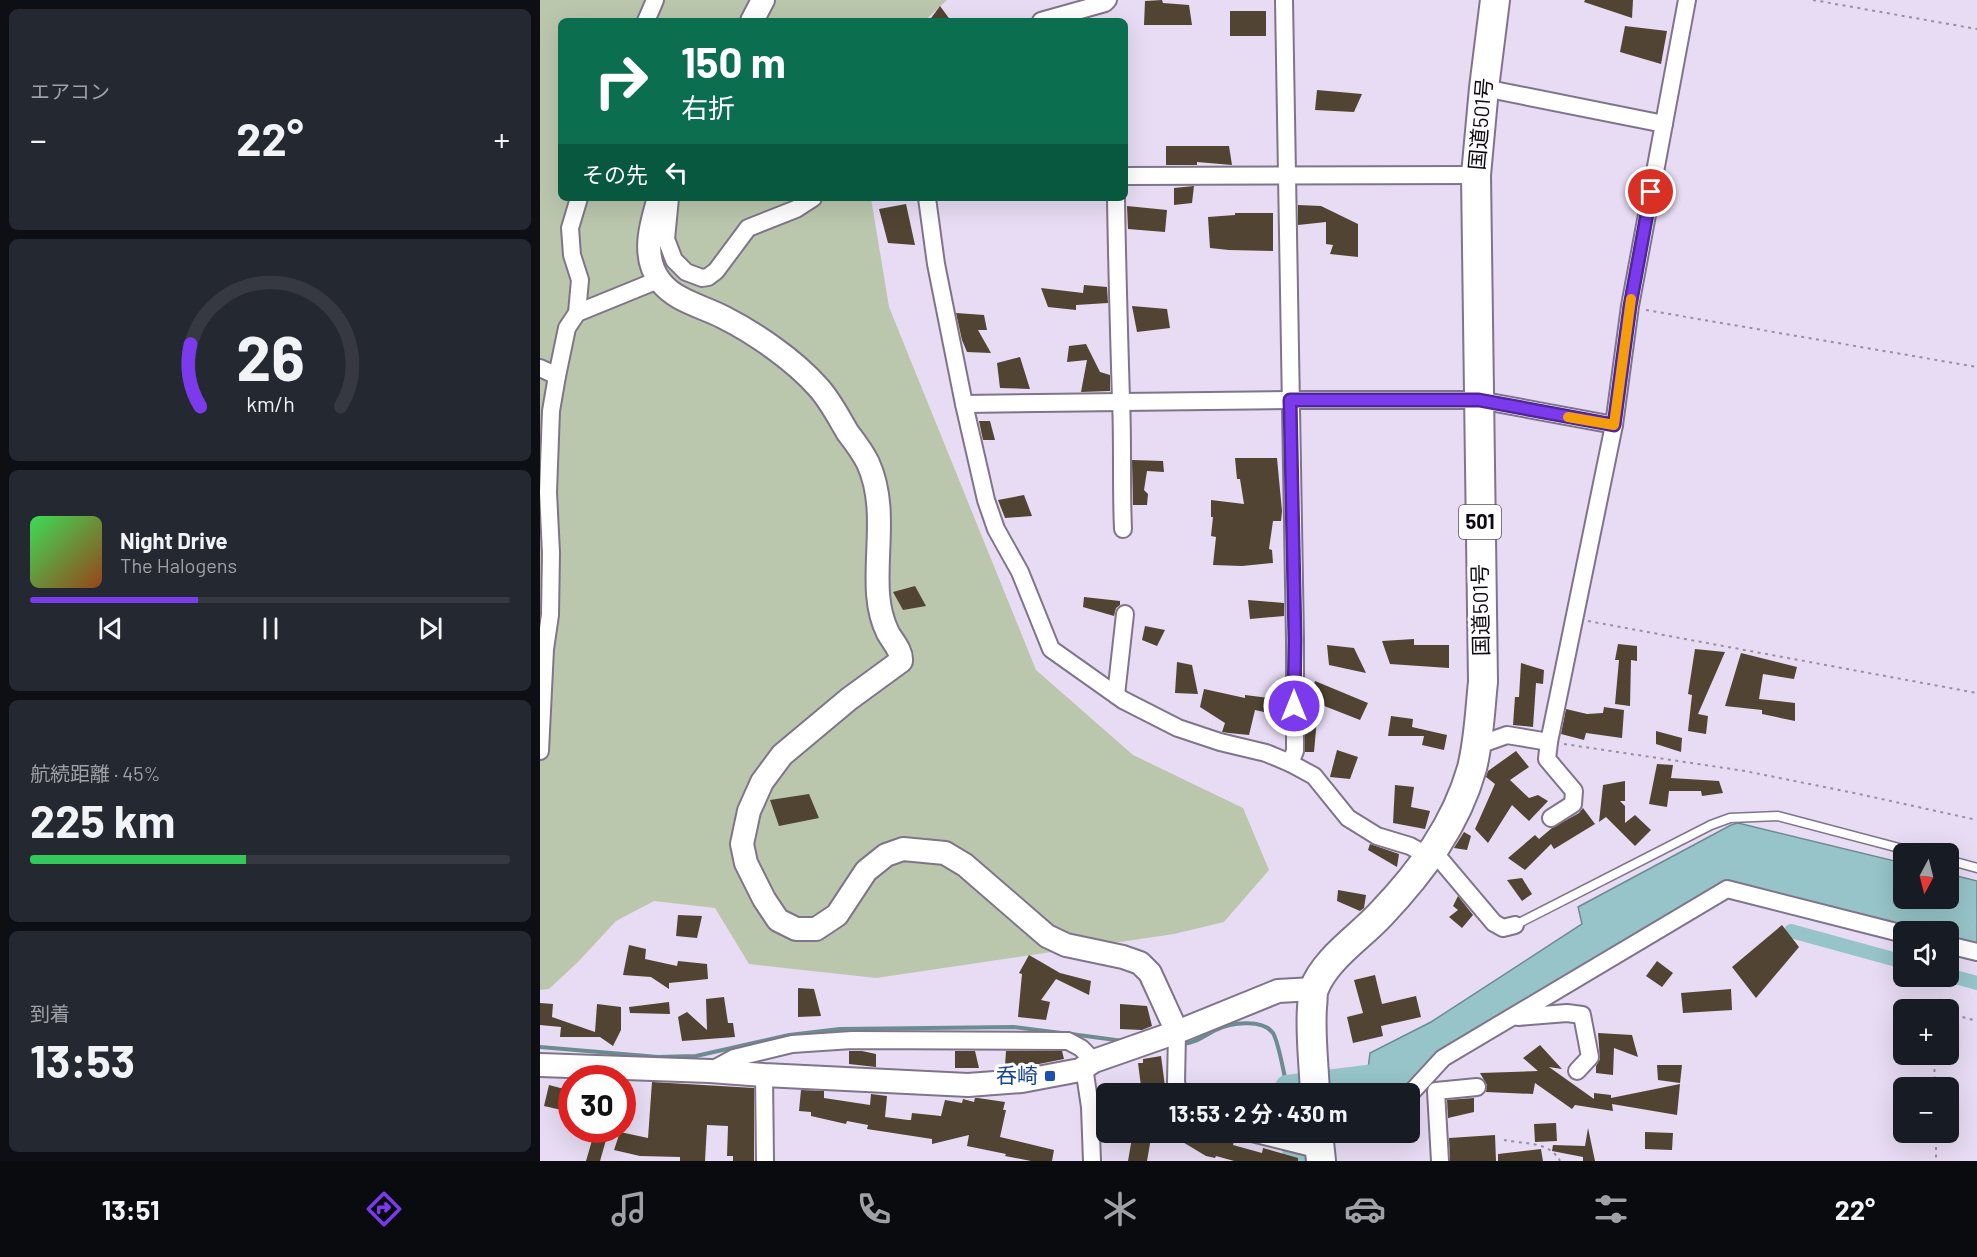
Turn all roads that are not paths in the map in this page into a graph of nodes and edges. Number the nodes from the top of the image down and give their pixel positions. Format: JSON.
{"nodes":[{"id":1,"x":655,"y":0,"type":"edge"},
{"id":2,"x":763,"y":0,"type":"edge"},
{"id":3,"x":1108,"y":0,"type":"edge"},
{"id":4,"x":1284,"y":0,"type":"edge"},
{"id":5,"x":1495,"y":0,"type":"edge"},
{"id":6,"x":1687,"y":0,"type":"edge"},
{"id":7,"x":647,"y":18,"type":"edge"},
{"id":8,"x":754,"y":18,"type":"edge"},
{"id":9,"x":1052,"y":18,"type":"edge"},
{"id":10,"x":1484,"y":88,"type":"junction"},
{"id":11,"x":1664,"y":124,"type":"junction"},
{"id":12,"x":1288,"y":175,"type":"junction"},
{"id":13,"x":1476,"y":175,"type":"junction"},
{"id":14,"x":1128,"y":176,"type":"edge"},
{"id":15,"x":578,"y":201,"type":"edge"},
{"id":16,"x":658,"y":201,"type":"edge"},
{"id":17,"x":670,"y":201,"type":"edge"},
{"id":18,"x":808,"y":201,"type":"edge"},
{"id":19,"x":927,"y":201,"type":"edge"},
{"id":20,"x":1116,"y":201,"type":"edge"},
{"id":21,"x":658,"y":280,"type":"junction"},
{"id":22,"x":577,"y":313,"type":"junction"},
{"id":23,"x":540,"y":368,"type":"edge"},
{"id":24,"x":557,"y":376,"type":"junction"},
{"id":25,"x":1290,"y":400,"type":"junction"},
{"id":26,"x":1479,"y":400,"type":"junction"},
{"id":27,"x":1121,"y":401,"type":"junction"},
{"id":28,"x":964,"y":404,"type":"junction"},
{"id":29,"x":1614,"y":425,"type":"junction"},
{"id":30,"x":1123,"y":529,"type":"dead end"},
{"id":31,"x":1125,"y":614,"type":"dead end"},
{"id":32,"x":1116,"y":695,"type":"junction"},
{"id":33,"x":1549,"y":742,"type":"junction"},
{"id":34,"x":1476,"y":746,"type":"junction"},
{"id":35,"x":540,"y":750,"type":"edge"},
{"id":36,"x":1290,"y":763,"type":"junction"},
{"id":37,"x":1551,"y":818,"type":"dead end"},
{"id":38,"x":1893,"y":846,"type":"edge"},
{"id":39,"x":1432,"y":854,"type":"junction"},
{"id":40,"x":1959,"y":863,"type":"edge"},
{"id":41,"x":1977,"y":868,"type":"edge"},
{"id":42,"x":1515,"y":925,"type":"joint"},
{"id":43,"x":1893,"y":931,"type":"edge"},
{"id":44,"x":1959,"y":948,"type":"edge"},
{"id":45,"x":1977,"y":952,"type":"edge"},
{"id":46,"x":1314,"y":989,"type":"junction"},
{"id":47,"x":1514,"y":1017,"type":"junction"},
{"id":48,"x":1174,"y":1039,"type":"junction"},
{"id":49,"x":1089,"y":1064,"type":"junction"},
{"id":50,"x":540,"y":1065,"type":"edge"},
{"id":51,"x":710,"y":1071,"type":"junction"},
{"id":52,"x":1577,"y":1071,"type":"dead end"},
{"id":53,"x":764,"y":1075,"type":"junction"},
{"id":54,"x":1315,"y":1082,"type":"edge"},
{"id":55,"x":1176,"y":1083,"type":"edge"},
{"id":56,"x":1420,"y":1084,"type":"edge"},
{"id":57,"x":1477,"y":1087,"type":"dead end"},
{"id":58,"x":1436,"y":1091,"type":"junction"},
{"id":59,"x":1420,"y":1094,"type":"edge"},
{"id":60,"x":1290,"y":1143,"type":"edge"},
{"id":61,"x":1315,"y":1147,"type":"edge"},
{"id":62,"x":765,"y":1161,"type":"edge"},
{"id":63,"x":1092,"y":1161,"type":"edge"},
{"id":64,"x":1440,"y":1161,"type":"edge"}],
"edges":[{"from":1,"to":7,"type":"street"},
{"from":2,"to":8,"type":"street"},
{"from":3,"to":9,"type":"street"},
{"from":4,"to":12,"type":"street"},
{"from":5,"to":10,"type":"highway","name":"国道501号","number":"501"},
{"from":6,"to":11,"type":"street"},
{"from":10,"to":11,"type":"street"},
{"from":10,"to":13,"type":"highway","name":"国道501号","number":"501"},
{"from":11,"to":29,"type":"street"},
{"from":12,"to":13,"type":"street"},
{"from":12,"to":14,"type":"street"},
{"from":12,"to":25,"type":"street"},
{"from":13,"to":26,"type":"highway","name":"国道501号","number":"501"},
{"from":15,"to":22,"type":"street"},
{"from":16,"to":21,"type":"street"},
{"from":17,"to":18,"type":"street"},
{"from":19,"to":28,"type":"street"},
{"from":20,"to":27,"type":"street"},
{"from":21,"to":22,"type":"street"},
{"from":21,"to":48,"type":"street"},
{"from":22,"to":24,"type":"street"},
{"from":23,"to":24,"type":"street"},
{"from":24,"to":35,"type":"street"},
{"from":25,"to":26,"type":"street"},
{"from":25,"to":27,"type":"street"},
{"from":25,"to":36,"type":"street"},
{"from":26,"to":29,"type":"street"},
{"from":26,"to":34,"type":"highway","name":"国道501号","number":"501"},
{"from":27,"to":28,"type":"street"},
{"from":27,"to":30,"type":"street"},
{"from":28,"to":32,"type":"street"},
{"from":29,"to":33,"type":"street"},
{"from":31,"to":32,"type":"street"},
{"from":32,"to":36,"type":"street"},
{"from":33,"to":34,"type":"street"},
{"from":33,"to":37,"type":"street"},
{"from":34,"to":39,"type":"highway","name":"国道501号","number":"501"},
{"from":36,"to":39,"type":"street"},
{"from":38,"to":42,"type":"lane"},
{"from":39,"to":42,"type":"street"},
{"from":39,"to":46,"type":"highway","name":"国道501号","number":"501"},
{"from":40,"to":41,"type":"lane"},
{"from":43,"to":47,"type":"street"},
{"from":44,"to":45,"type":"street"},
{"from":46,"to":48,"type":"street"},
{"from":46,"to":54,"type":"highway","name":"国道501号","number":"501"},
{"from":47,"to":52,"type":"street"},
{"from":47,"to":56,"type":"street"},
{"from":48,"to":49,"type":"street"},
{"from":48,"to":55,"type":"street"},
{"from":49,"to":51,"type":"street"},
{"from":49,"to":53,"type":"street"},
{"from":49,"to":63,"type":"street"},
{"from":50,"to":51,"type":"street"},
{"from":51,"to":53,"type":"street"},
{"from":53,"to":62,"type":"street"},
{"from":57,"to":58,"type":"street"},
{"from":58,"to":59,"type":"street"},
{"from":58,"to":64,"type":"street"},
{"from":60,"to":61,"type":"street"}]}
